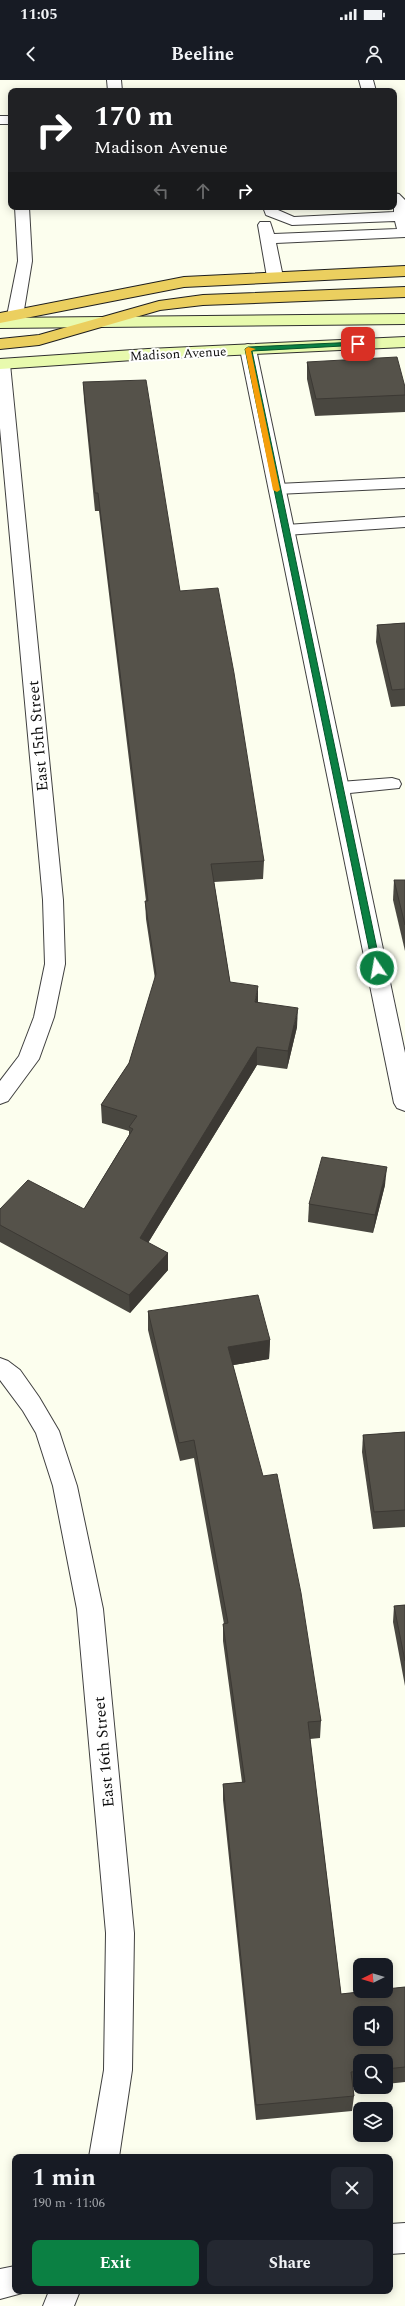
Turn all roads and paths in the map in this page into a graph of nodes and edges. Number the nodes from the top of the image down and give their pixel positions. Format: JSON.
{"nodes":[{"id":1,"x":400,"y":204,"type":"edge"},
{"id":2,"x":22,"y":210,"type":"edge"},
{"id":3,"x":263,"y":210,"type":"edge"},
{"id":4,"x":271,"y":210,"type":"edge"},
{"id":5,"x":362,"y":210,"type":"edge"},
{"id":6,"x":268,"y":239,"type":"junction"},
{"id":7,"x":405,"y":271,"type":"edge"},
{"id":8,"x":274,"y":277,"type":"junction"},
{"id":9,"x":405,"y":292,"type":"edge"},
{"id":10,"x":16,"y":316,"type":"junction"},
{"id":11,"x":0,"y":318,"type":"edge"},
{"id":12,"x":405,"y":319,"type":"edge"},
{"id":13,"x":107,"y":321,"type":"junction"},
{"id":14,"x":0,"y":323,"type":"edge"},
{"id":15,"x":405,"y":342,"type":"edge"},
{"id":16,"x":0,"y":344,"type":"edge"},
{"id":17,"x":248,"y":349,"type":"junction"},
{"id":18,"x":1,"y":364,"type":"edge"},
{"id":19,"x":405,"y":483,"type":"edge"},
{"id":20,"x":277,"y":489,"type":"junction"},
{"id":21,"x":405,"y":522,"type":"edge"},
{"id":22,"x":286,"y":530,"type":"junction"},
{"id":23,"x":392,"y":784,"type":"dead end"},
{"id":24,"x":340,"y":788,"type":"junction"},
{"id":25,"x":0,"y":1096,"type":"edge"},
{"id":26,"x":405,"y":1103,"type":"edge"},
{"id":27,"x":0,"y":1366,"type":"edge"},
{"id":28,"x":104,"y":2154,"type":"edge"},
{"id":29,"x":405,"y":2238,"type":"edge"},
{"id":30,"x":393,"y":2239,"type":"edge"},
{"id":31,"x":12,"y":2282,"type":"edge"},
{"id":32,"x":0,"y":2284,"type":"edge"},
{"id":33,"x":64,"y":2294,"type":"edge"},
{"id":34,"x":58,"y":2306,"type":"edge"}],
"edges":[{"from":1,"to":6,"type":"street"},
{"from":2,"to":10,"type":"street"},
{"from":3,"to":6,"type":"street"},
{"from":4,"to":5,"type":"street"},
{"from":6,"to":8,"type":"street"},
{"from":7,"to":8,"type":"highway"},
{"from":8,"to":10,"type":"highway"},
{"from":9,"to":13,"type":"highway"},
{"from":10,"to":11,"type":"highway"},
{"from":12,"to":13,"type":"main road","name":"Madison Avenue"},
{"from":13,"to":14,"type":"main road","name":"Madison Avenue"},
{"from":13,"to":16,"type":"highway"},
{"from":15,"to":17,"type":"main road","name":"Madison Avenue"},
{"from":17,"to":18,"type":"main road","name":"Madison Avenue"},
{"from":17,"to":20,"type":"street"},
{"from":18,"to":25,"type":"street","name":"East 15th Street"},
{"from":19,"to":20,"type":"street"},
{"from":20,"to":22,"type":"street"},
{"from":21,"to":22,"type":"street"},
{"from":22,"to":24,"type":"street"},
{"from":23,"to":24,"type":"street"},
{"from":24,"to":26,"type":"street"},
{"from":27,"to":28,"type":"street","name":"East 16th Street"},
{"from":29,"to":30,"type":"street"},
{"from":31,"to":32,"type":"street"},
{"from":33,"to":34,"type":"street"}]}
